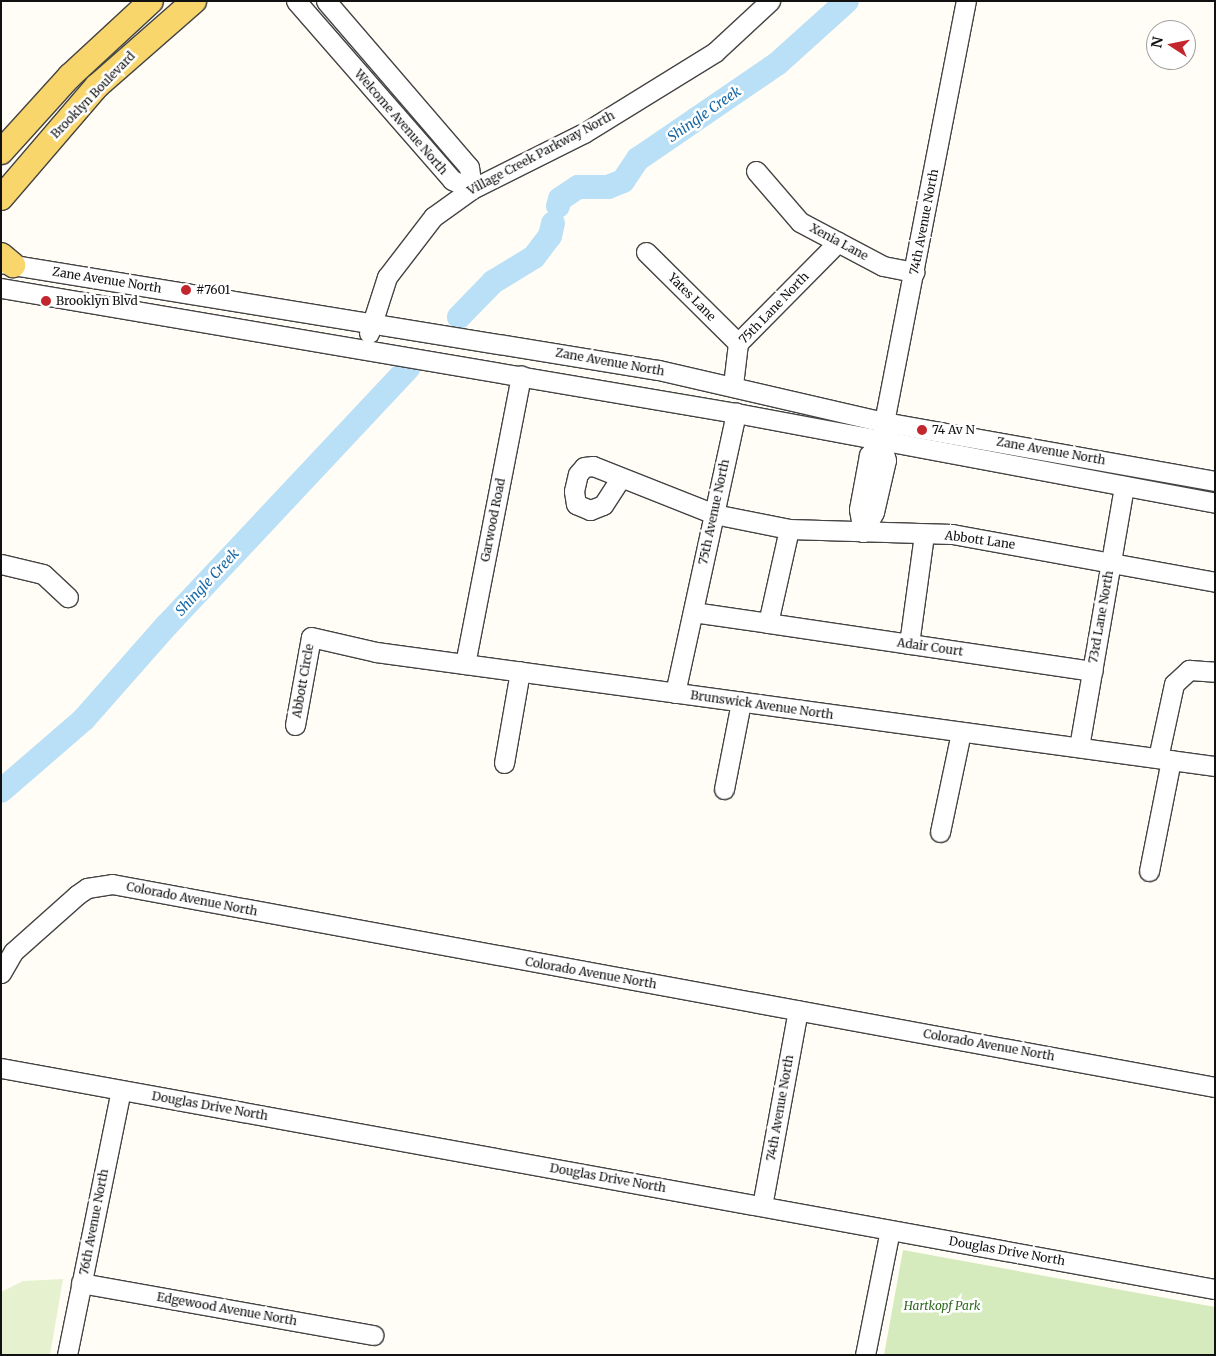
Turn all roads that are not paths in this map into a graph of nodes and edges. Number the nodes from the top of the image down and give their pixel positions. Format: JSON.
{"nodes":[{"id":1,"x":151,"y":1,"type":"edge"},
{"id":2,"x":194,"y":1,"type":"edge"},
{"id":3,"x":296,"y":1,"type":"edge"},
{"id":4,"x":326,"y":1,"type":"edge"},
{"id":5,"x":770,"y":1,"type":"edge"},
{"id":6,"x":966,"y":1,"type":"edge"},
{"id":7,"x":1,"y":152,"type":"edge"},
{"id":8,"x":756,"y":171,"type":"dead end"},
{"id":9,"x":472,"y":189,"type":"junction"},
{"id":10,"x":1,"y":198,"type":"edge"},
{"id":11,"x":838,"y":242,"type":"junction"},
{"id":12,"x":646,"y":252,"type":"dead end"},
{"id":13,"x":5,"y":261,"type":"edge"},
{"id":14,"x":914,"y":272,"type":"junction"},
{"id":15,"x":1,"y":288,"type":"edge"},
{"id":16,"x":370,"y":322,"type":"junction"},
{"id":17,"x":738,"y":343,"type":"junction"},
{"id":18,"x":367,"y":349,"type":"junction"},
{"id":19,"x":521,"y":375,"type":"junction"},
{"id":20,"x":733,"y":385,"type":"junction"},
{"id":21,"x":736,"y":413,"type":"junction"},
{"id":22,"x":884,"y":422,"type":"junction"},
{"id":23,"x":881,"y":442,"type":"junction"},
{"id":24,"x":620,"y":479,"type":"dead end"},
{"id":25,"x":1215,"y":481,"type":"edge"},
{"id":26,"x":1124,"y":486,"type":"junction"},
{"id":27,"x":1215,"y":503,"type":"edge"},
{"id":28,"x":714,"y":514,"type":"junction"},
{"id":29,"x":789,"y":529,"type":"junction"},
{"id":30,"x":863,"y":532,"type":"junction"},
{"id":31,"x":924,"y":535,"type":"junction"},
{"id":32,"x":1111,"y":563,"type":"junction"},
{"id":33,"x":1,"y":564,"type":"edge"},
{"id":34,"x":1215,"y":582,"type":"edge"},
{"id":35,"x":68,"y":597,"type":"dead end"},
{"id":36,"x":693,"y":612,"type":"junction"},
{"id":37,"x":768,"y":623,"type":"junction"},
{"id":38,"x":311,"y":637,"type":"joint"},
{"id":39,"x":909,"y":644,"type":"junction"},
{"id":40,"x":465,"y":664,"type":"junction"},
{"id":41,"x":520,"y":671,"type":"junction"},
{"id":42,"x":1092,"y":671,"type":"junction"},
{"id":43,"x":1215,"y":672,"type":"edge"},
{"id":44,"x":676,"y":693,"type":"junction"},
{"id":45,"x":741,"y":702,"type":"junction"},
{"id":46,"x":296,"y":725,"type":"dead end"},
{"id":47,"x":961,"y":732,"type":"junction"},
{"id":48,"x":1078,"y":747,"type":"junction"},
{"id":49,"x":1165,"y":759,"type":"junction"},
{"id":50,"x":504,"y":763,"type":"dead end"},
{"id":51,"x":1215,"y":766,"type":"edge"},
{"id":52,"x":724,"y":789,"type":"dead end"},
{"id":53,"x":940,"y":832,"type":"dead end"},
{"id":54,"x":1149,"y":871,"type":"dead end"},
{"id":55,"x":1,"y":973,"type":"edge"},
{"id":56,"x":798,"y":1010,"type":"junction"},
{"id":57,"x":1,"y":1068,"type":"edge"},
{"id":58,"x":1215,"y":1087,"type":"edge"},
{"id":59,"x":121,"y":1090,"type":"junction"},
{"id":60,"x":762,"y":1206,"type":"junction"},
{"id":61,"x":890,"y":1230,"type":"junction"},
{"id":62,"x":81,"y":1283,"type":"junction"},
{"id":63,"x":1215,"y":1289,"type":"edge"},
{"id":64,"x":373,"y":1335,"type":"dead end"},
{"id":65,"x":67,"y":1355,"type":"edge"},
{"id":66,"x":865,"y":1355,"type":"edge"}],
"edges":[{"from":1,"to":7,"type":"main road"},
{"from":2,"to":10,"type":"main road","name":"Brooklyn Boulevard"},
{"from":3,"to":9,"type":"street","name":"Welcome Avenue North"},
{"from":4,"to":9,"type":"street","name":"Welcome Avenue North"},
{"from":5,"to":9,"type":"street","name":"Village Creek Parkway North"},
{"from":6,"to":14,"type":"street","name":"74th Avenue North"},
{"from":8,"to":11,"type":"street","name":"Xenia Lane"},
{"from":9,"to":16,"type":"street","name":"Village Creek Parkway North"},
{"from":11,"to":14,"type":"street","name":"Xenia Lane"},
{"from":11,"to":17,"type":"street","name":"75th Lane North"},
{"from":12,"to":17,"type":"street","name":"Yates Lane"},
{"from":13,"to":16,"type":"street","name":"Zane Avenue North"},
{"from":14,"to":22,"type":"street","name":"74th Avenue North"},
{"from":15,"to":18,"type":"street","name":"Zane Avenue North"},
{"from":16,"to":18,"type":"street","name":"Village Creek Parkway North"},
{"from":16,"to":20,"type":"street","name":"Zane Avenue North"},
{"from":17,"to":20,"type":"street","name":"75th Lane North"},
{"from":18,"to":19,"type":"street","name":"Zane Avenue North"},
{"from":19,"to":21,"type":"street","name":"Zane Avenue North"},
{"from":19,"to":40,"type":"street","name":"Garwood Road"},
{"from":20,"to":22,"type":"street","name":"Zane Avenue North"},
{"from":21,"to":23,"type":"street","name":"Zane Avenue North"},
{"from":21,"to":28,"type":"street","name":"75th Avenue North"},
{"from":22,"to":23,"type":"street","name":"74th Avenue North"},
{"from":22,"to":25,"type":"street","name":"Zane Avenue North"},
{"from":23,"to":26,"type":"street","name":"Zane Avenue North"},
{"from":23,"to":30,"type":"street","name":"74th Avenue North"},
{"from":24,"to":28,"type":"street","name":"Abbott Lane"},
{"from":26,"to":27,"type":"street","name":"Zane Avenue North"},
{"from":26,"to":32,"type":"street","name":"73rd Lane North"},
{"from":28,"to":29,"type":"street","name":"Abbott Lane"},
{"from":28,"to":36,"type":"street","name":"75th Avenue North"},
{"from":29,"to":30,"type":"street","name":"Abbott Lane"},
{"from":29,"to":37,"type":"street"},
{"from":30,"to":31,"type":"street","name":"Abbott Lane"},
{"from":31,"to":32,"type":"street","name":"Abbott Lane"},
{"from":31,"to":39,"type":"street"},
{"from":32,"to":34,"type":"street","name":"Abbott Lane"},
{"from":32,"to":42,"type":"street","name":"73rd Lane North"},
{"from":33,"to":35,"type":"street"},
{"from":36,"to":37,"type":"street"},
{"from":36,"to":44,"type":"street","name":"75th Avenue North"},
{"from":37,"to":39,"type":"street","name":"Adair Court"},
{"from":38,"to":40,"type":"street","name":"Brunswick Avenue North"},
{"from":38,"to":46,"type":"street","name":"Abbott Circle"},
{"from":39,"to":42,"type":"street","name":"Adair Court"},
{"from":40,"to":41,"type":"street","name":"Brunswick Avenue North"},
{"from":41,"to":44,"type":"street","name":"Brunswick Avenue North"},
{"from":41,"to":50,"type":"street"},
{"from":42,"to":48,"type":"street","name":"73rd Lane North"},
{"from":43,"to":49,"type":"street"},
{"from":44,"to":45,"type":"street","name":"Brunswick Avenue North"},
{"from":45,"to":47,"type":"street","name":"Brunswick Avenue North"},
{"from":45,"to":52,"type":"street"},
{"from":47,"to":48,"type":"street","name":"Brunswick Avenue North"},
{"from":47,"to":53,"type":"street"},
{"from":48,"to":49,"type":"street","name":"Brunswick Avenue North"},
{"from":49,"to":51,"type":"street","name":"Brunswick Avenue North"},
{"from":49,"to":54,"type":"street"},
{"from":55,"to":56,"type":"street","name":"Colorado Avenue North"},
{"from":56,"to":58,"type":"street","name":"Colorado Avenue North"},
{"from":56,"to":60,"type":"street","name":"74th Avenue North"},
{"from":57,"to":59,"type":"street","name":"Douglas Drive North"},
{"from":59,"to":60,"type":"street","name":"Douglas Drive North"},
{"from":59,"to":62,"type":"street","name":"76th Avenue North"},
{"from":60,"to":61,"type":"street","name":"Douglas Drive North"},
{"from":61,"to":63,"type":"street","name":"Douglas Drive North"},
{"from":61,"to":66,"type":"street"},
{"from":62,"to":64,"type":"street","name":"Edgewood Avenue North"},
{"from":62,"to":65,"type":"street","name":"76th Avenue North"}]}
